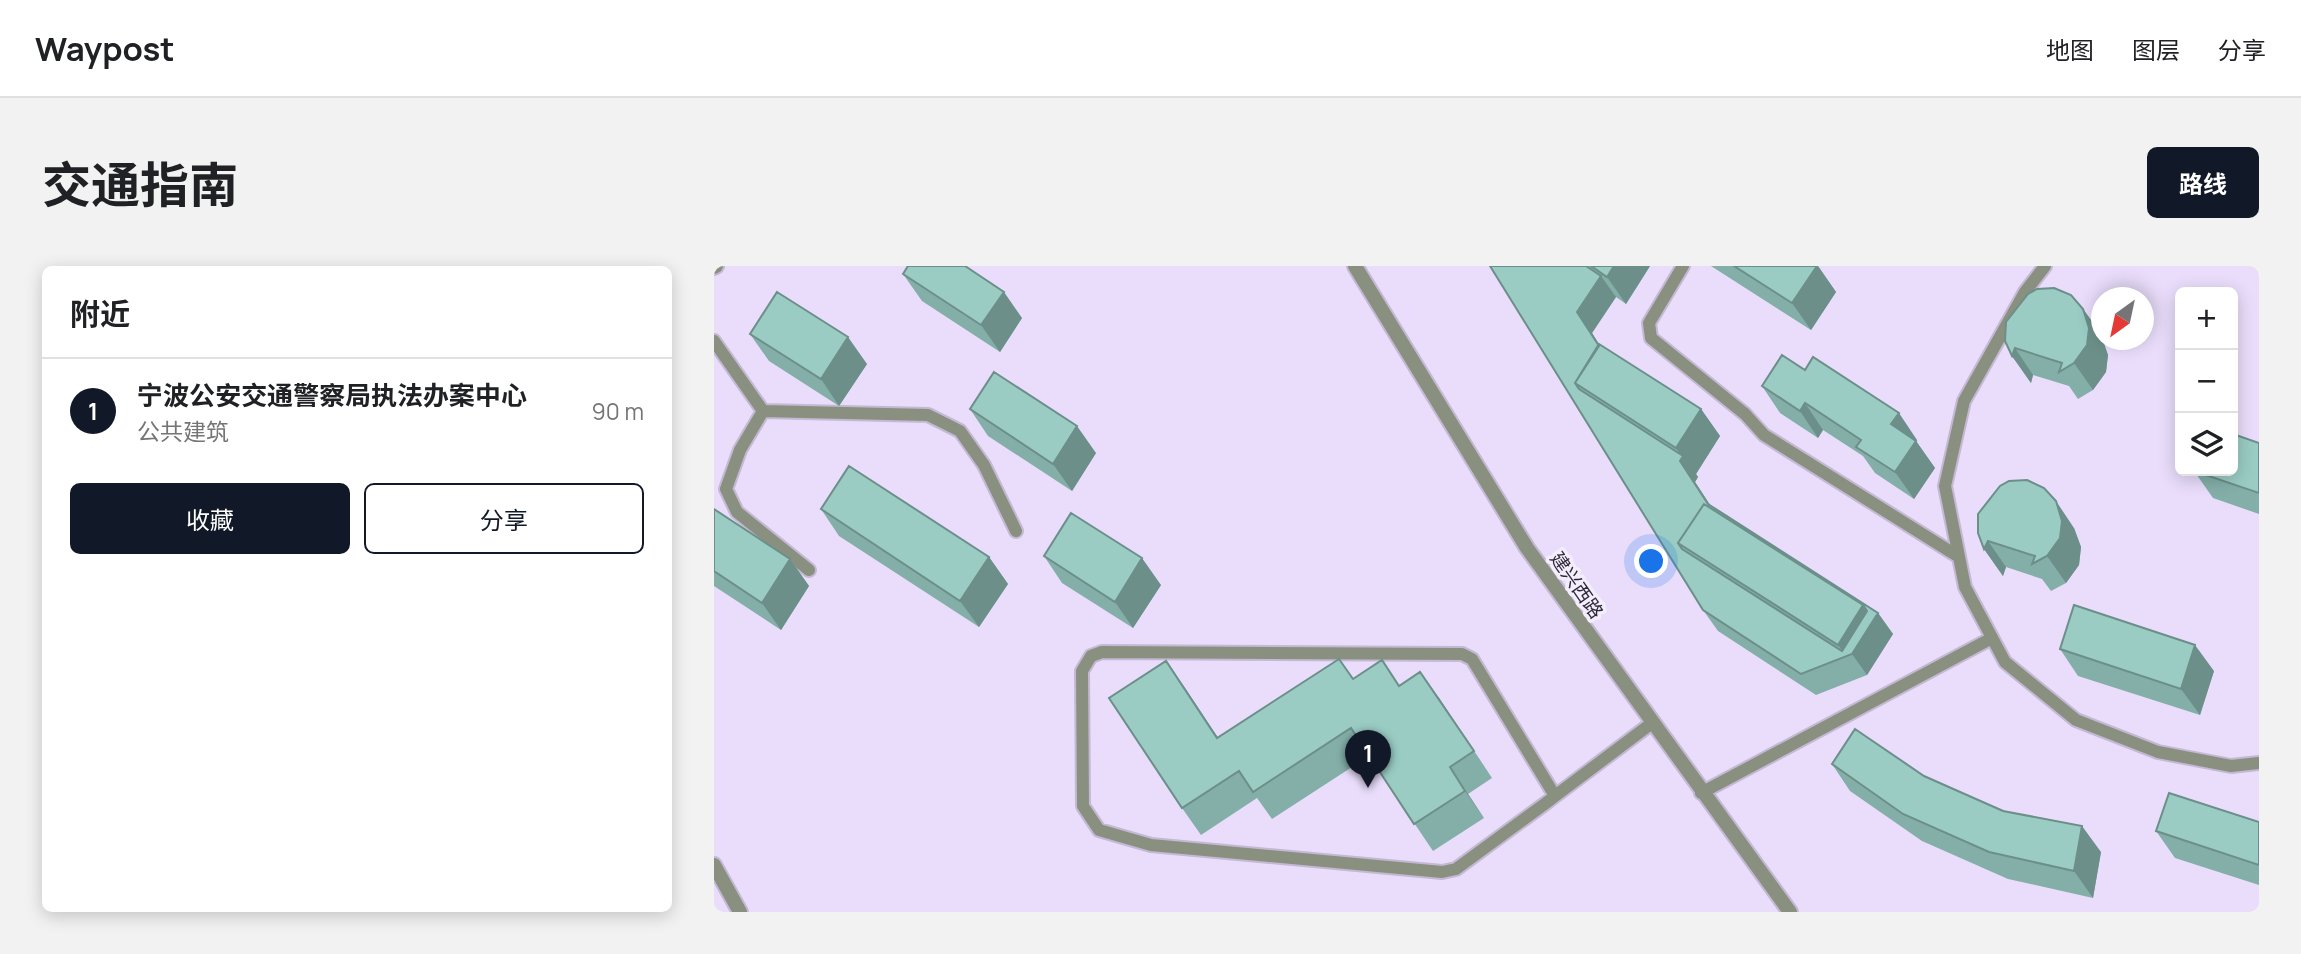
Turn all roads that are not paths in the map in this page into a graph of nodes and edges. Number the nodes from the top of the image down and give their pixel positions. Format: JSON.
{"nodes":[{"id":1,"x":1355,"y":266,"type":"edge"},
{"id":2,"x":1683,"y":266,"type":"edge"},
{"id":3,"x":2045,"y":266,"type":"edge"},
{"id":4,"x":714,"y":341,"type":"edge"},
{"id":5,"x":762,"y":411,"type":"junction"},
{"id":6,"x":1016,"y":531,"type":"dead end"},
{"id":7,"x":1959,"y":557,"type":"junction"},
{"id":8,"x":809,"y":570,"type":"dead end"},
{"id":9,"x":1992,"y":638,"type":"junction"},
{"id":10,"x":1651,"y":723,"type":"junction"},
{"id":11,"x":2259,"y":763,"type":"edge"},
{"id":12,"x":1701,"y":793,"type":"junction"},
{"id":13,"x":1555,"y":796,"type":"junction"},
{"id":14,"x":714,"y":864,"type":"edge"},
{"id":15,"x":740,"y":912,"type":"edge"},
{"id":16,"x":1790,"y":912,"type":"edge"}],
"edges":[{"from":1,"to":10,"type":"street","name":"建兴西路"},
{"from":2,"to":7,"type":"lane"},
{"from":3,"to":7,"type":"lane"},
{"from":4,"to":5,"type":"lane"},
{"from":5,"to":6,"type":"lane"},
{"from":5,"to":8,"type":"lane"},
{"from":7,"to":9,"type":"lane"},
{"from":9,"to":11,"type":"lane"},
{"from":9,"to":12,"type":"lane"},
{"from":10,"to":12,"type":"street","name":"建兴西路"},
{"from":10,"to":13,"type":"lane"},
{"from":12,"to":16,"type":"street","name":"建兴西路"},
{"from":13,"to":13,"type":"lane"},
{"from":14,"to":15,"type":"street"}]}
